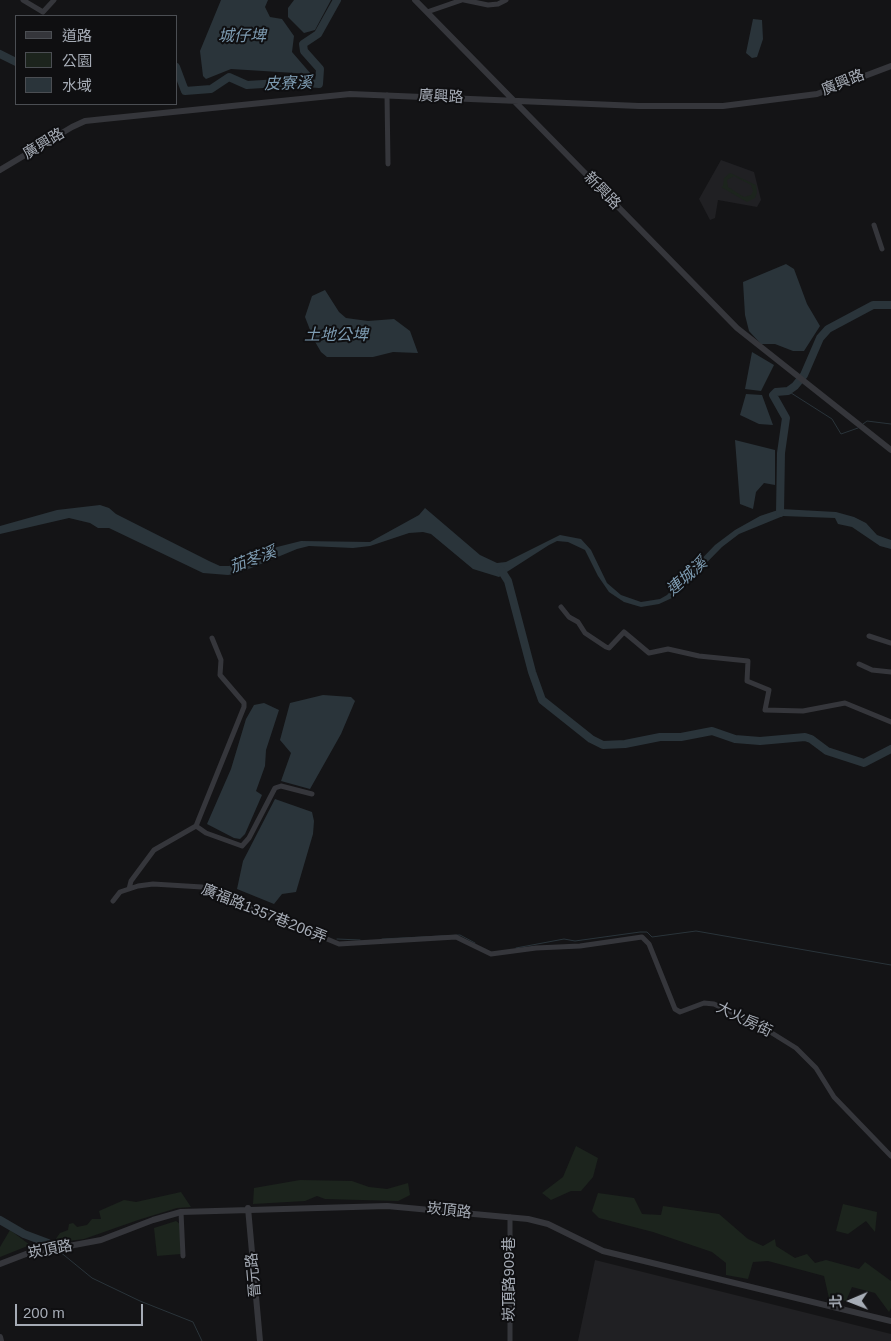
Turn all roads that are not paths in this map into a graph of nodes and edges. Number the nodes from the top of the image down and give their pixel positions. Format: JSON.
{"nodes":[{"id":1,"x":23,"y":0,"type":"edge"},
{"id":2,"x":54,"y":0,"type":"edge"},
{"id":3,"x":415,"y":0,"type":"edge"},
{"id":4,"x":463,"y":0,"type":"edge"},
{"id":5,"x":506,"y":0,"type":"edge"},
{"id":6,"x":427,"y":12,"type":"junction"},
{"id":7,"x":891,"y":66,"type":"edge"},
{"id":8,"x":387,"y":95,"type":"junction"},
{"id":9,"x":514,"y":101,"type":"junction"},
{"id":10,"x":388,"y":164,"type":"dead end"},
{"id":11,"x":0,"y":170,"type":"edge"},
{"id":12,"x":874,"y":225,"type":"dead end"},
{"id":13,"x":882,"y":249,"type":"dead end"},
{"id":14,"x":891,"y":450,"type":"edge"},
{"id":15,"x":561,"y":607,"type":"dead end"},
{"id":16,"x":869,"y":636,"type":"dead end"},
{"id":17,"x":212,"y":638,"type":"dead end"},
{"id":18,"x":891,"y":643,"type":"edge"},
{"id":19,"x":859,"y":664,"type":"dead end"},
{"id":20,"x":891,"y":672,"type":"edge"},
{"id":21,"x":891,"y":722,"type":"edge"},
{"id":22,"x":312,"y":794,"type":"dead end"},
{"id":23,"x":196,"y":826,"type":"junction"},
{"id":24,"x":129,"y":889,"type":"junction"},
{"id":25,"x":113,"y":900,"type":"dead end"},
{"id":26,"x":565,"y":946,"type":"joint"},
{"id":27,"x":891,"y":1156,"type":"edge"},
{"id":28,"x":248,"y":1208,"type":"junction"},
{"id":29,"x":181,"y":1212,"type":"junction"},
{"id":30,"x":510,"y":1217,"type":"junction"},
{"id":31,"x":183,"y":1256,"type":"dead end"},
{"id":32,"x":0,"y":1264,"type":"edge"},
{"id":33,"x":891,"y":1322,"type":"edge"},
{"id":34,"x":260,"y":1341,"type":"edge"},
{"id":35,"x":510,"y":1341,"type":"edge"}],
"edges":[{"from":1,"to":2,"type":"street"},
{"from":3,"to":6,"type":"street","name":"新興路"},
{"from":4,"to":5,"type":"street"},
{"from":4,"to":6,"type":"street"},
{"from":6,"to":9,"type":"street","name":"新興路"},
{"from":7,"to":9,"type":"street","name":"廣興路"},
{"from":8,"to":9,"type":"street","name":"廣興路"},
{"from":8,"to":10,"type":"street"},
{"from":8,"to":11,"type":"street","name":"廣興路"},
{"from":9,"to":14,"type":"street","name":"新興路"},
{"from":12,"to":13,"type":"street"},
{"from":15,"to":21,"type":"street"},
{"from":16,"to":18,"type":"street"},
{"from":17,"to":23,"type":"street"},
{"from":19,"to":20,"type":"street"},
{"from":22,"to":23,"type":"street"},
{"from":23,"to":24,"type":"street"},
{"from":24,"to":25,"type":"street","name":"廣福路1357巷206弄"},
{"from":24,"to":26,"type":"street","name":"廣福路1357巷206弄"},
{"from":26,"to":27,"type":"street","name":"大火房街"},
{"from":28,"to":29,"type":"street","name":"崁頂路"},
{"from":28,"to":30,"type":"street","name":"崁頂路"},
{"from":28,"to":34,"type":"street","name":"晉元路"},
{"from":29,"to":31,"type":"street"},
{"from":29,"to":32,"type":"street","name":"崁頂路"},
{"from":30,"to":33,"type":"street","name":"崁頂路"},
{"from":30,"to":35,"type":"street","name":"崁頂路909巷"}]}
